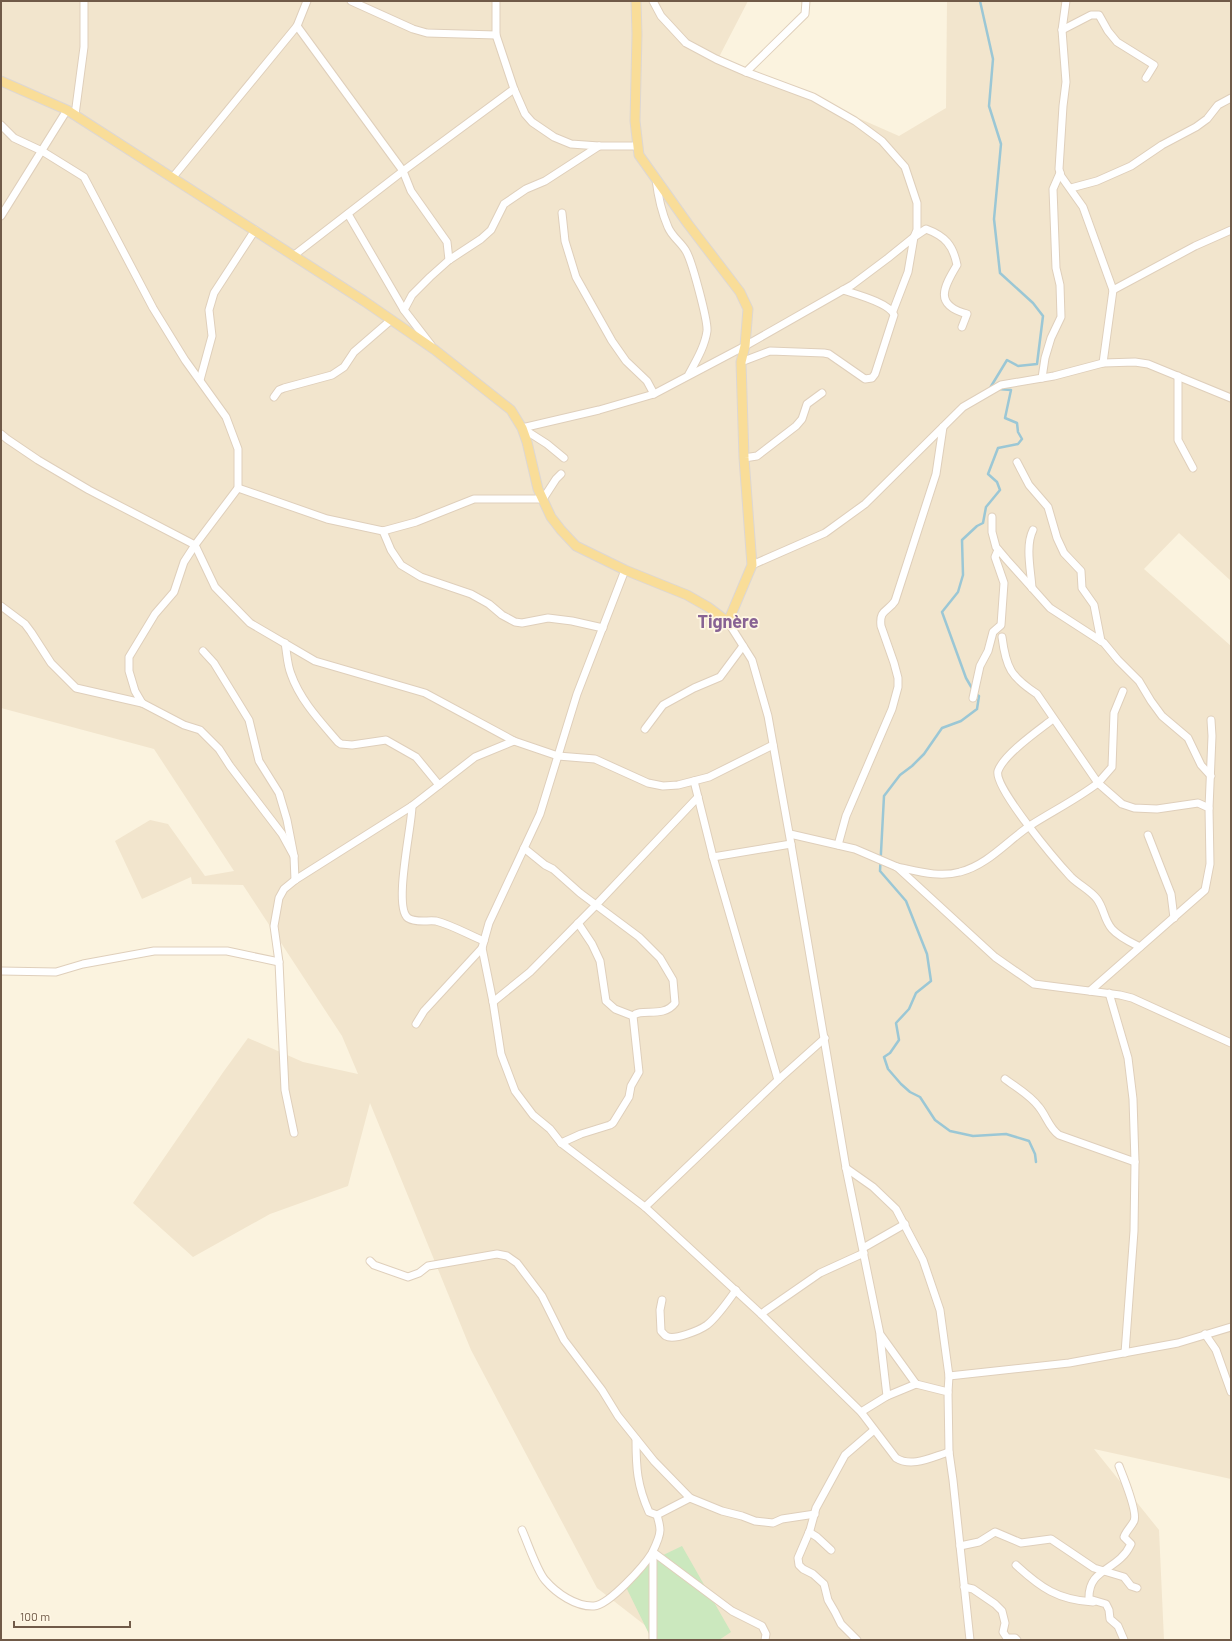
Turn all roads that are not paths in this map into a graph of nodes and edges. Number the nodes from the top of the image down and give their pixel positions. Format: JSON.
{"nodes":[{"id":1,"x":84,"y":1,"type":"edge"},
{"id":2,"x":307,"y":1,"type":"edge"},
{"id":3,"x":351,"y":1,"type":"edge"},
{"id":4,"x":496,"y":1,"type":"edge"},
{"id":5,"x":636,"y":1,"type":"edge"},
{"id":6,"x":653,"y":1,"type":"edge"},
{"id":7,"x":806,"y":1,"type":"edge"},
{"id":8,"x":1066,"y":1,"type":"edge"},
{"id":9,"x":297,"y":26,"type":"junction"},
{"id":10,"x":1062,"y":30,"type":"junction"},
{"id":11,"x":496,"y":35,"type":"junction"},
{"id":12,"x":746,"y":72,"type":"junction"},
{"id":13,"x":1146,"y":78,"type":"dead end"},
{"id":14,"x":1,"y":81,"type":"edge"},
{"id":15,"x":514,"y":89,"type":"junction"},
{"id":16,"x":1231,"y":98,"type":"edge"},
{"id":17,"x":71,"y":112,"type":"junction"},
{"id":18,"x":1,"y":126,"type":"edge"},
{"id":19,"x":599,"y":146,"type":"junction"},
{"id":20,"x":638,"y":146,"type":"junction"},
{"id":21,"x":42,"y":151,"type":"junction"},
{"id":22,"x":403,"y":170,"type":"junction"},
{"id":23,"x":1060,"y":173,"type":"junction"},
{"id":24,"x":173,"y":177,"type":"junction"},
{"id":25,"x":656,"y":179,"type":"junction"},
{"id":26,"x":1071,"y":188,"type":"junction"},
{"id":27,"x":562,"y":213,"type":"dead end"},
{"id":28,"x":348,"y":214,"type":"junction"},
{"id":29,"x":1,"y":216,"type":"edge"},
{"id":30,"x":255,"y":230,"type":"junction"},
{"id":31,"x":1231,"y":230,"type":"edge"},
{"id":32,"x":914,"y":237,"type":"junction"},
{"id":33,"x":293,"y":256,"type":"junction"},
{"id":34,"x":448,"y":260,"type":"junction"},
{"id":35,"x":843,"y":290,"type":"junction"},
{"id":36,"x":1113,"y":290,"type":"junction"},
{"id":37,"x":404,"y":310,"type":"junction"},
{"id":38,"x":893,"y":311,"type":"junction"},
{"id":39,"x":391,"y":320,"type":"junction"},
{"id":40,"x":962,"y":327,"type":"dead end"},
{"id":41,"x":745,"y":346,"type":"junction"},
{"id":42,"x":435,"y":350,"type":"junction"},
{"id":43,"x":741,"y":362,"type":"junction"},
{"id":44,"x":1103,"y":363,"type":"junction"},
{"id":45,"x":689,"y":374,"type":"junction"},
{"id":46,"x":1178,"y":376,"type":"junction"},
{"id":47,"x":1042,"y":378,"type":"junction"},
{"id":48,"x":200,"y":380,"type":"junction"},
{"id":49,"x":822,"y":393,"type":"dead end"},
{"id":50,"x":654,"y":394,"type":"junction"},
{"id":51,"x":274,"y":397,"type":"dead end"},
{"id":52,"x":1231,"y":398,"type":"edge"},
{"id":53,"x":943,"y":427,"type":"junction"},
{"id":54,"x":522,"y":428,"type":"junction"},
{"id":55,"x":1,"y":434,"type":"edge"},
{"id":56,"x":564,"y":458,"type":"dead end"},
{"id":57,"x":744,"y":458,"type":"junction"},
{"id":58,"x":1017,"y":462,"type":"dead end"},
{"id":59,"x":1193,"y":468,"type":"dead end"},
{"id":60,"x":561,"y":474,"type":"dead end"},
{"id":61,"x":238,"y":488,"type":"junction"},
{"id":62,"x":543,"y":499,"type":"junction"},
{"id":63,"x":992,"y":517,"type":"dead end"},
{"id":64,"x":1032,"y":530,"type":"dead end"},
{"id":65,"x":383,"y":531,"type":"junction"},
{"id":66,"x":195,"y":545,"type":"junction"},
{"id":67,"x":998,"y":550,"type":"junction"},
{"id":68,"x":752,"y":565,"type":"junction"},
{"id":69,"x":625,"y":570,"type":"junction"},
{"id":70,"x":1032,"y":588,"type":"junction"},
{"id":71,"x":1,"y":606,"type":"edge"},
{"id":72,"x":728,"y":622,"type":"junction"},
{"id":73,"x":603,"y":628,"type":"junction"},
{"id":74,"x":1002,"y":637,"type":"dead end"},
{"id":75,"x":1101,"y":641,"type":"junction"},
{"id":76,"x":285,"y":643,"type":"junction"},
{"id":77,"x":743,"y":646,"type":"junction"},
{"id":78,"x":203,"y":651,"type":"dead end"},
{"id":79,"x":1123,"y":691,"type":"dead end"},
{"id":80,"x":972,"y":698,"type":"dead end"},
{"id":81,"x":142,"y":704,"type":"junction"},
{"id":82,"x":1053,"y":718,"type":"junction"},
{"id":83,"x":1211,"y":720,"type":"dead end"},
{"id":84,"x":645,"y":729,"type":"dead end"},
{"id":85,"x":514,"y":740,"type":"junction"},
{"id":86,"x":774,"y":746,"type":"junction"},
{"id":87,"x":558,"y":756,"type":"junction"},
{"id":88,"x":1211,"y":776,"type":"junction"},
{"id":89,"x":694,"y":781,"type":"junction"},
{"id":90,"x":1098,"y":783,"type":"junction"},
{"id":91,"x":439,"y":785,"type":"junction"},
{"id":92,"x":698,"y":797,"type":"junction"},
{"id":93,"x":412,"y":806,"type":"junction"},
{"id":94,"x":1209,"y":808,"type":"junction"},
{"id":95,"x":1030,"y":826,"type":"junction"},
{"id":96,"x":790,"y":834,"type":"junction"},
{"id":97,"x":1148,"y":835,"type":"dead end"},
{"id":98,"x":791,"y":844,"type":"junction"},
{"id":99,"x":838,"y":845,"type":"junction"},
{"id":100,"x":524,"y":848,"type":"junction"},
{"id":101,"x":294,"y":856,"type":"junction"},
{"id":102,"x":713,"y":857,"type":"junction"},
{"id":103,"x":897,"y":867,"type":"junction"},
{"id":104,"x":295,"y":880,"type":"junction"},
{"id":105,"x":596,"y":905,"type":"junction"},
{"id":106,"x":1174,"y":918,"type":"junction"},
{"id":107,"x":578,"y":923,"type":"junction"},
{"id":108,"x":483,"y":944,"type":"junction"},
{"id":109,"x":1140,"y":947,"type":"junction"},
{"id":110,"x":279,"y":962,"type":"junction"},
{"id":111,"x":1,"y":971,"type":"edge"},
{"id":112,"x":1090,"y":991,"type":"junction"},
{"id":113,"x":1109,"y":993,"type":"junction"},
{"id":114,"x":493,"y":1002,"type":"junction"},
{"id":115,"x":633,"y":1016,"type":"junction"},
{"id":116,"x":416,"y":1024,"type":"dead end"},
{"id":117,"x":825,"y":1038,"type":"junction"},
{"id":118,"x":1231,"y":1043,"type":"edge"},
{"id":119,"x":1005,"y":1079,"type":"dead end"},
{"id":120,"x":778,"y":1080,"type":"junction"},
{"id":121,"x":294,"y":1133,"type":"dead end"},
{"id":122,"x":561,"y":1143,"type":"junction"},
{"id":123,"x":1135,"y":1162,"type":"junction"},
{"id":124,"x":846,"y":1168,"type":"junction"},
{"id":125,"x":645,"y":1207,"type":"junction"},
{"id":126,"x":905,"y":1224,"type":"junction"},
{"id":127,"x":863,"y":1250,"type":"junction"},
{"id":128,"x":370,"y":1261,"type":"dead end"},
{"id":129,"x":736,"y":1290,"type":"junction"},
{"id":130,"x":662,"y":1300,"type":"dead end"},
{"id":131,"x":761,"y":1314,"type":"junction"},
{"id":132,"x":1231,"y":1326,"type":"edge"},
{"id":133,"x":880,"y":1334,"type":"junction"},
{"id":134,"x":1205,"y":1334,"type":"junction"},
{"id":135,"x":1125,"y":1353,"type":"junction"},
{"id":136,"x":949,"y":1376,"type":"junction"},
{"id":137,"x":916,"y":1384,"type":"junction"},
{"id":138,"x":948,"y":1392,"type":"junction"},
{"id":139,"x":1231,"y":1392,"type":"edge"},
{"id":140,"x":887,"y":1396,"type":"junction"},
{"id":141,"x":861,"y":1412,"type":"junction"},
{"id":142,"x":874,"y":1430,"type":"junction"},
{"id":143,"x":636,"y":1439,"type":"junction"},
{"id":144,"x":949,"y":1452,"type":"junction"},
{"id":145,"x":1119,"y":1466,"type":"dead end"},
{"id":146,"x":690,"y":1498,"type":"junction"},
{"id":147,"x":815,"y":1514,"type":"junction"},
{"id":148,"x":657,"y":1515,"type":"junction"},
{"id":149,"x":522,"y":1530,"type":"dead end"},
{"id":150,"x":809,"y":1532,"type":"junction"},
{"id":151,"x":960,"y":1546,"type":"junction"},
{"id":152,"x":831,"y":1550,"type":"dead end"},
{"id":153,"x":653,"y":1552,"type":"junction"},
{"id":154,"x":1016,"y":1565,"type":"dead end"},
{"id":155,"x":1104,"y":1571,"type":"junction"},
{"id":156,"x":964,"y":1587,"type":"junction"},
{"id":157,"x":1136,"y":1588,"type":"dead end"},
{"id":158,"x":1095,"y":1602,"type":"junction"},
{"id":159,"x":653,"y":1640,"type":"edge"},
{"id":160,"x":765,"y":1640,"type":"edge"},
{"id":161,"x":857,"y":1640,"type":"edge"},
{"id":162,"x":970,"y":1640,"type":"edge"},
{"id":163,"x":1018,"y":1640,"type":"edge"},
{"id":164,"x":1124,"y":1640,"type":"edge"}],
"edges":[{"from":1,"to":17,"type":"street"},
{"from":2,"to":9,"type":"street"},
{"from":3,"to":11,"type":"street"},
{"from":4,"to":11,"type":"street"},
{"from":5,"to":20,"type":"main road"},
{"from":6,"to":12,"type":"street"},
{"from":7,"to":12,"type":"street"},
{"from":8,"to":10,"type":"street"},
{"from":9,"to":22,"type":"street"},
{"from":9,"to":24,"type":"street"},
{"from":10,"to":13,"type":"street"},
{"from":10,"to":23,"type":"street"},
{"from":11,"to":15,"type":"street"},
{"from":12,"to":32,"type":"street"},
{"from":14,"to":17,"type":"main road"},
{"from":15,"to":19,"type":"street"},
{"from":15,"to":22,"type":"street"},
{"from":16,"to":26,"type":"street"},
{"from":17,"to":21,"type":"street"},
{"from":17,"to":24,"type":"main road"},
{"from":18,"to":21,"type":"street"},
{"from":19,"to":20,"type":"street"},
{"from":19,"to":34,"type":"street"},
{"from":20,"to":25,"type":"main road"},
{"from":21,"to":29,"type":"street"},
{"from":21,"to":48,"type":"street"},
{"from":22,"to":28,"type":"street"},
{"from":22,"to":34,"type":"street"},
{"from":23,"to":26,"type":"street"},
{"from":23,"to":47,"type":"street"},
{"from":24,"to":30,"type":"main road"},
{"from":25,"to":41,"type":"main road"},
{"from":25,"to":45,"type":"street"},
{"from":26,"to":36,"type":"street"},
{"from":27,"to":50,"type":"street"},
{"from":28,"to":33,"type":"street"},
{"from":28,"to":37,"type":"street"},
{"from":30,"to":33,"type":"main road"},
{"from":30,"to":48,"type":"street"},
{"from":31,"to":36,"type":"street"},
{"from":32,"to":35,"type":"street"},
{"from":32,"to":38,"type":"street"},
{"from":32,"to":40,"type":"street"},
{"from":33,"to":39,"type":"main road"},
{"from":34,"to":37,"type":"street"},
{"from":35,"to":38,"type":"street"},
{"from":35,"to":41,"type":"street"},
{"from":36,"to":44,"type":"street"},
{"from":37,"to":42,"type":"street"},
{"from":38,"to":43,"type":"street"},
{"from":39,"to":42,"type":"main road"},
{"from":39,"to":51,"type":"street"},
{"from":41,"to":43,"type":"main road"},
{"from":41,"to":45,"type":"street"},
{"from":42,"to":54,"type":"main road"},
{"from":43,"to":57,"type":"main road"},
{"from":44,"to":46,"type":"street"},
{"from":44,"to":47,"type":"street"},
{"from":45,"to":50,"type":"street"},
{"from":46,"to":52,"type":"street"},
{"from":46,"to":59,"type":"street"},
{"from":47,"to":53,"type":"street"},
{"from":48,"to":61,"type":"street"},
{"from":49,"to":57,"type":"street"},
{"from":50,"to":54,"type":"street"},
{"from":53,"to":68,"type":"street"},
{"from":53,"to":99,"type":"street"},
{"from":54,"to":56,"type":"street"},
{"from":54,"to":62,"type":"main road"},
{"from":55,"to":66,"type":"street"},
{"from":57,"to":68,"type":"main road"},
{"from":58,"to":75,"type":"street"},
{"from":60,"to":62,"type":"street"},
{"from":61,"to":65,"type":"street"},
{"from":61,"to":66,"type":"street"},
{"from":62,"to":65,"type":"street"},
{"from":62,"to":69,"type":"main road"},
{"from":63,"to":67,"type":"street"},
{"from":64,"to":70,"type":"street"},
{"from":65,"to":73,"type":"street"},
{"from":66,"to":76,"type":"street"},
{"from":66,"to":81,"type":"street"},
{"from":67,"to":70,"type":"street"},
{"from":67,"to":80,"type":"street"},
{"from":68,"to":72,"type":"main road"},
{"from":69,"to":72,"type":"main road"},
{"from":69,"to":73,"type":"street"},
{"from":70,"to":75,"type":"street"},
{"from":71,"to":81,"type":"street"},
{"from":72,"to":77,"type":"street"},
{"from":73,"to":87,"type":"street"},
{"from":74,"to":82,"type":"street"},
{"from":75,"to":88,"type":"street"},
{"from":76,"to":85,"type":"street"},
{"from":76,"to":91,"type":"street"},
{"from":77,"to":84,"type":"street"},
{"from":77,"to":86,"type":"street"},
{"from":78,"to":101,"type":"street"},
{"from":79,"to":90,"type":"street"},
{"from":81,"to":101,"type":"street"},
{"from":82,"to":90,"type":"street"},
{"from":82,"to":95,"type":"street"},
{"from":83,"to":88,"type":"street"},
{"from":85,"to":87,"type":"street"},
{"from":85,"to":91,"type":"street"},
{"from":86,"to":89,"type":"street"},
{"from":86,"to":96,"type":"street"},
{"from":87,"to":89,"type":"street"},
{"from":87,"to":100,"type":"street"},
{"from":88,"to":94,"type":"street"},
{"from":89,"to":92,"type":"street"},
{"from":90,"to":94,"type":"street"},
{"from":90,"to":95,"type":"street"},
{"from":91,"to":93,"type":"street"},
{"from":92,"to":102,"type":"street"},
{"from":92,"to":105,"type":"street"},
{"from":93,"to":104,"type":"street"},
{"from":93,"to":108,"type":"street"},
{"from":94,"to":106,"type":"street"},
{"from":95,"to":103,"type":"street"},
{"from":95,"to":109,"type":"street"},
{"from":96,"to":98,"type":"street"},
{"from":96,"to":99,"type":"street"},
{"from":97,"to":106,"type":"street"},
{"from":98,"to":102,"type":"street"},
{"from":98,"to":117,"type":"street"},
{"from":99,"to":103,"type":"street"},
{"from":100,"to":105,"type":"street"},
{"from":100,"to":108,"type":"street"},
{"from":101,"to":104,"type":"street"},
{"from":102,"to":120,"type":"street"},
{"from":103,"to":112,"type":"street"},
{"from":104,"to":110,"type":"street"},
{"from":105,"to":107,"type":"street"},
{"from":105,"to":115,"type":"street"},
{"from":106,"to":109,"type":"street"},
{"from":107,"to":114,"type":"street"},
{"from":107,"to":115,"type":"street"},
{"from":108,"to":114,"type":"street"},
{"from":108,"to":116,"type":"street"},
{"from":109,"to":112,"type":"street"},
{"from":110,"to":111,"type":"street"},
{"from":110,"to":121,"type":"street"},
{"from":112,"to":113,"type":"street"},
{"from":113,"to":118,"type":"street"},
{"from":113,"to":123,"type":"street"},
{"from":114,"to":122,"type":"street"},
{"from":115,"to":122,"type":"street"},
{"from":117,"to":120,"type":"street"},
{"from":117,"to":124,"type":"street"},
{"from":119,"to":123,"type":"street"},
{"from":120,"to":125,"type":"street"},
{"from":122,"to":125,"type":"street"},
{"from":123,"to":135,"type":"street"},
{"from":124,"to":126,"type":"street"},
{"from":124,"to":127,"type":"street"},
{"from":125,"to":129,"type":"street"},
{"from":126,"to":127,"type":"street"},
{"from":126,"to":136,"type":"street"},
{"from":127,"to":131,"type":"street"},
{"from":127,"to":133,"type":"street"},
{"from":128,"to":143,"type":"street"},
{"from":129,"to":130,"type":"street"},
{"from":129,"to":131,"type":"street"},
{"from":131,"to":141,"type":"street"},
{"from":132,"to":134,"type":"street"},
{"from":133,"to":137,"type":"street"},
{"from":133,"to":140,"type":"street"},
{"from":134,"to":135,"type":"street"},
{"from":134,"to":139,"type":"street"},
{"from":135,"to":136,"type":"street"},
{"from":136,"to":138,"type":"street"},
{"from":137,"to":138,"type":"street"},
{"from":137,"to":140,"type":"street"},
{"from":138,"to":144,"type":"street"},
{"from":140,"to":141,"type":"street"},
{"from":141,"to":142,"type":"street"},
{"from":142,"to":144,"type":"street"},
{"from":142,"to":147,"type":"street"},
{"from":143,"to":146,"type":"street"},
{"from":143,"to":148,"type":"street"},
{"from":144,"to":151,"type":"street"},
{"from":145,"to":155,"type":"street"},
{"from":146,"to":147,"type":"street"},
{"from":146,"to":148,"type":"street"},
{"from":147,"to":150,"type":"street"},
{"from":148,"to":153,"type":"street"},
{"from":149,"to":153,"type":"street"},
{"from":150,"to":152,"type":"street"},
{"from":150,"to":161,"type":"street"},
{"from":151,"to":155,"type":"street"},
{"from":151,"to":156,"type":"street"},
{"from":153,"to":159,"type":"street"},
{"from":153,"to":160,"type":"street"},
{"from":154,"to":158,"type":"street"},
{"from":155,"to":157,"type":"street"},
{"from":155,"to":158,"type":"street"},
{"from":156,"to":162,"type":"street"},
{"from":156,"to":163,"type":"street"},
{"from":158,"to":164,"type":"street"}]}
